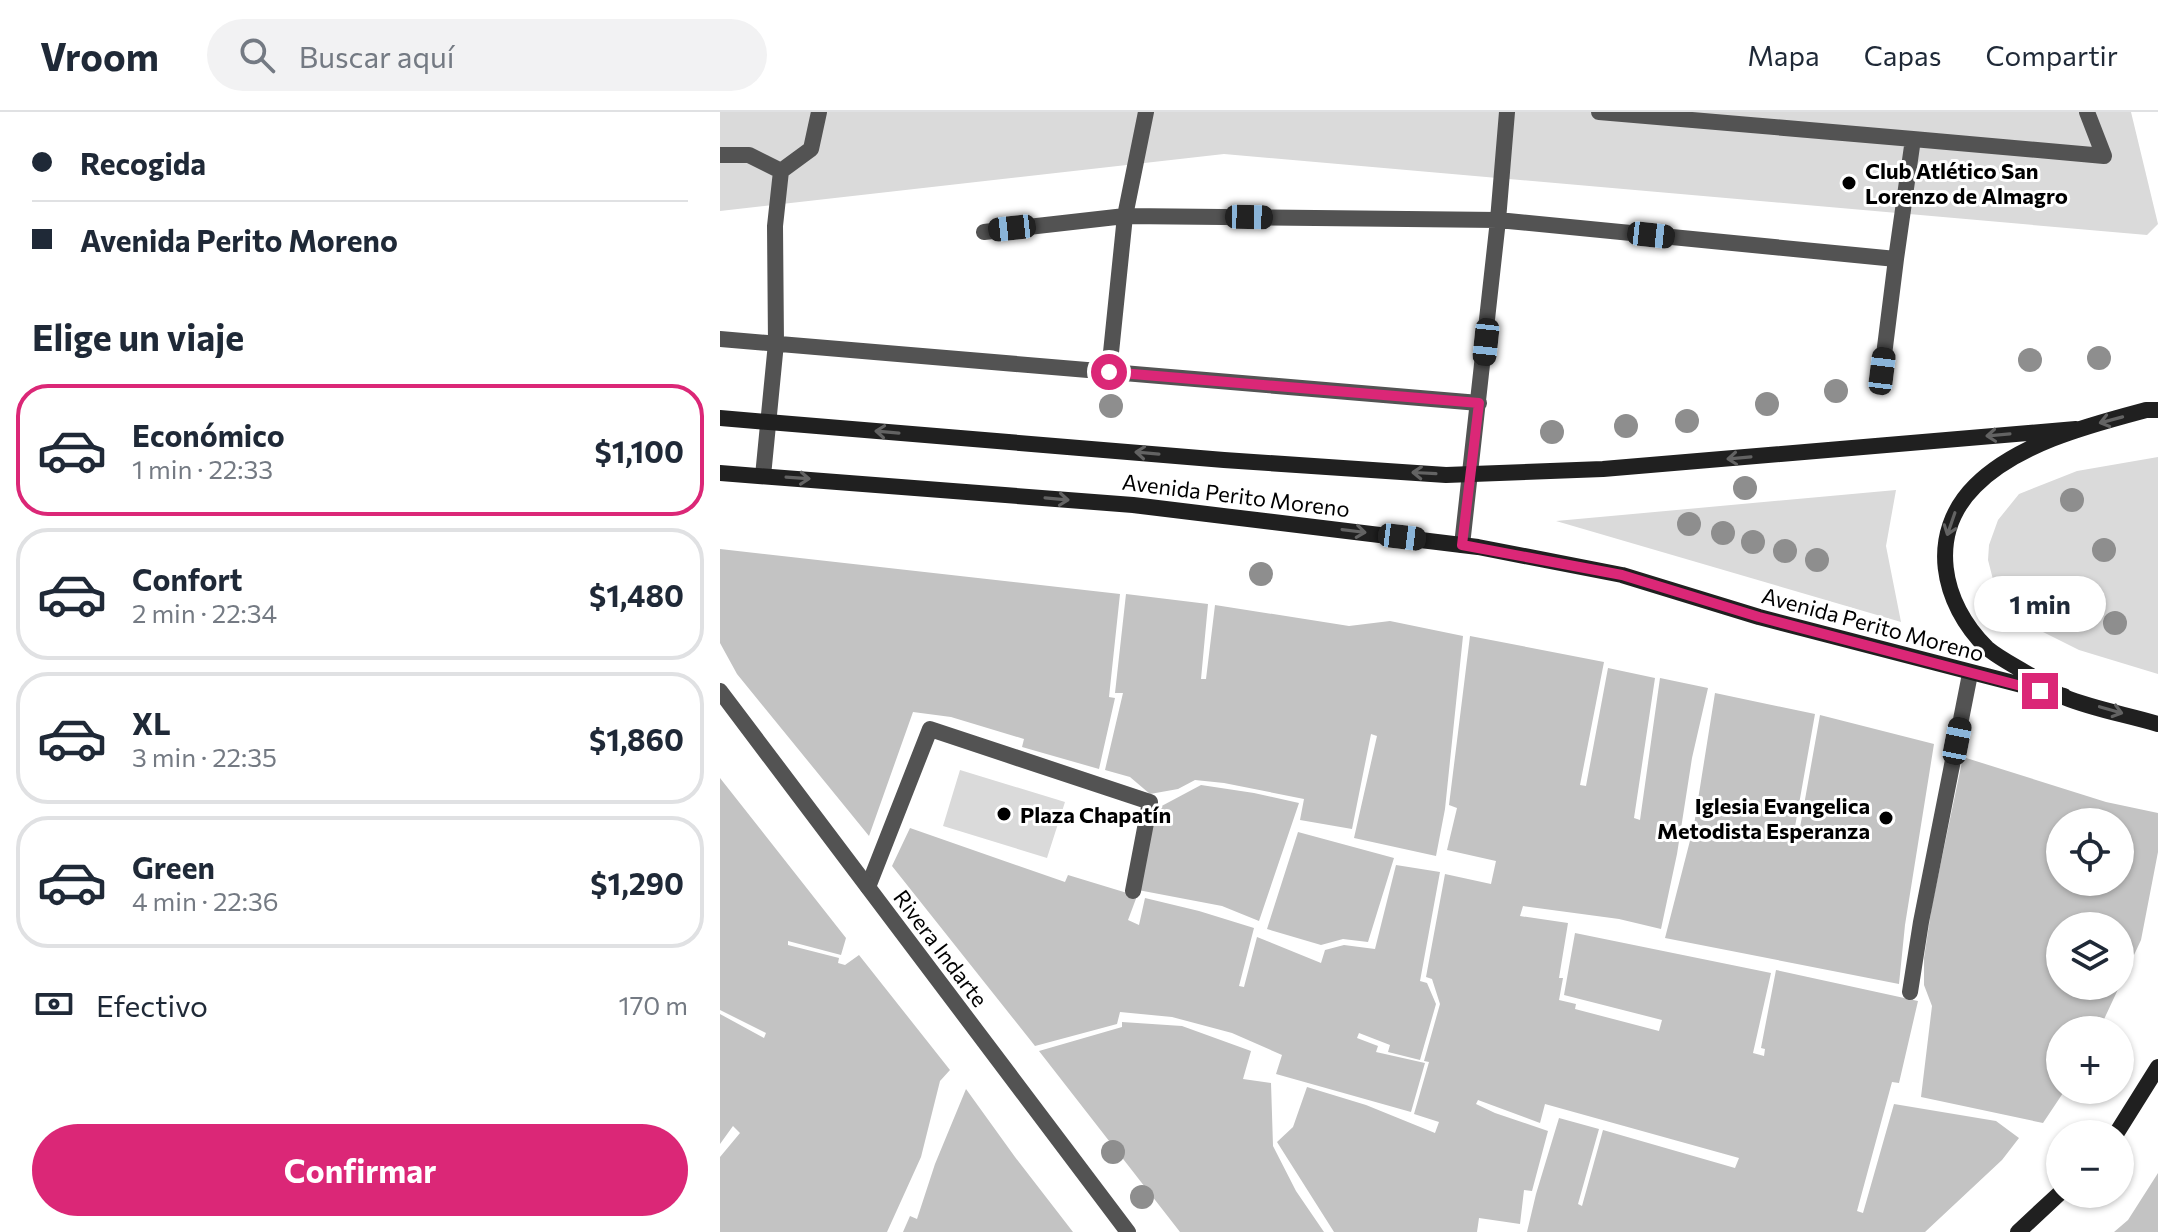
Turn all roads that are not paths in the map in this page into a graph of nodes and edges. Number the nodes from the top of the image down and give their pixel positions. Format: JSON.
{"nodes":[{"id":1,"x":819,"y":112,"type":"edge"},
{"id":2,"x":1146,"y":112,"type":"edge"},
{"id":3,"x":1507,"y":112,"type":"edge"},
{"id":4,"x":1599,"y":112,"type":"edge"},
{"id":5,"x":2087,"y":112,"type":"edge"},
{"id":6,"x":1913,"y":139,"type":"junction"},
{"id":7,"x":720,"y":155,"type":"edge"},
{"id":8,"x":781,"y":171,"type":"junction"},
{"id":9,"x":1125,"y":216,"type":"junction"},
{"id":10,"x":1498,"y":220,"type":"junction"},
{"id":11,"x":984,"y":232,"type":"dead end"},
{"id":12,"x":1896,"y":259,"type":"junction"},
{"id":13,"x":720,"y":339,"type":"edge"},
{"id":14,"x":776,"y":343,"type":"junction"},
{"id":15,"x":1882,"y":371,"type":"dead end"},
{"id":16,"x":1109,"y":372,"type":"junction"},
{"id":17,"x":1479,"y":403,"type":"junction"},
{"id":18,"x":2154,"y":407,"type":"edge"},
{"id":19,"x":720,"y":418,"type":"edge"},
{"id":20,"x":769,"y":422,"type":"junction"},
{"id":21,"x":2076,"y":429,"type":"junction"},
{"id":22,"x":720,"y":473,"type":"edge"},
{"id":23,"x":1472,"y":474,"type":"junction"},
{"id":24,"x":763,"y":476,"type":"junction"},
{"id":25,"x":1462,"y":545,"type":"junction"},
{"id":26,"x":1970,"y":674,"type":"junction"},
{"id":27,"x":720,"y":691,"type":"edge"},
{"id":28,"x":2064,"y":696,"type":"junction"},
{"id":29,"x":2158,"y":724,"type":"edge"},
{"id":30,"x":868,"y":887,"type":"junction"},
{"id":31,"x":1133,"y":891,"type":"dead end"},
{"id":32,"x":1910,"y":992,"type":"dead end"},
{"id":33,"x":2158,"y":1067,"type":"edge"},
{"id":34,"x":2125,"y":1120,"type":"edge"},
{"id":35,"x":2046,"y":1206,"type":"edge"},
{"id":36,"x":1128,"y":1232,"type":"edge"},
{"id":37,"x":2018,"y":1232,"type":"edge"}],
"edges":[{"from":1,"to":8,"type":"street"},
{"from":2,"to":9,"type":"street"},
{"from":3,"to":10,"type":"street"},
{"from":4,"to":6,"type":"street"},
{"from":5,"to":6,"type":"street"},
{"from":6,"to":12,"type":"street"},
{"from":7,"to":8,"type":"street"},
{"from":8,"to":14,"type":"street"},
{"from":9,"to":10,"type":"street"},
{"from":9,"to":11,"type":"street"},
{"from":9,"to":16,"type":"street"},
{"from":10,"to":12,"type":"street"},
{"from":10,"to":17,"type":"street"},
{"from":12,"to":15,"type":"street"},
{"from":13,"to":14,"type":"street"},
{"from":14,"to":16,"type":"street"},
{"from":14,"to":20,"type":"street"},
{"from":16,"to":17,"type":"street"},
{"from":17,"to":23,"type":"street"},
{"from":18,"to":21,"type":"main road","one_way":true},
{"from":19,"to":20,"type":"main road","name":"Avenida Perito Moreno"},
{"from":23,"to":20,"type":"main road","name":"Avenida Perito Moreno","one_way":true},
{"from":20,"to":24,"type":"street"},
{"from":21,"to":23,"type":"main road","name":"Avenida Perito Moreno","one_way":true},
{"from":21,"to":28,"type":"main road","one_way":true},
{"from":22,"to":24,"type":"main road","name":"Avenida Perito Moreno"},
{"from":23,"to":25,"type":"street"},
{"from":24,"to":25,"type":"main road","name":"Avenida Perito Moreno","one_way":true},
{"from":25,"to":26,"type":"main road","name":"Avenida Perito Moreno"},
{"from":26,"to":28,"type":"main road","name":"Avenida Perito Moreno"},
{"from":26,"to":32,"type":"street"},
{"from":27,"to":30,"type":"street","name":"Rivera Indarte"},
{"from":28,"to":29,"type":"main road","one_way":true},
{"from":30,"to":31,"type":"street"},
{"from":30,"to":36,"type":"street","name":"Rivera Indarte"},
{"from":33,"to":34,"type":"main road"},
{"from":35,"to":37,"type":"main road"}]}
